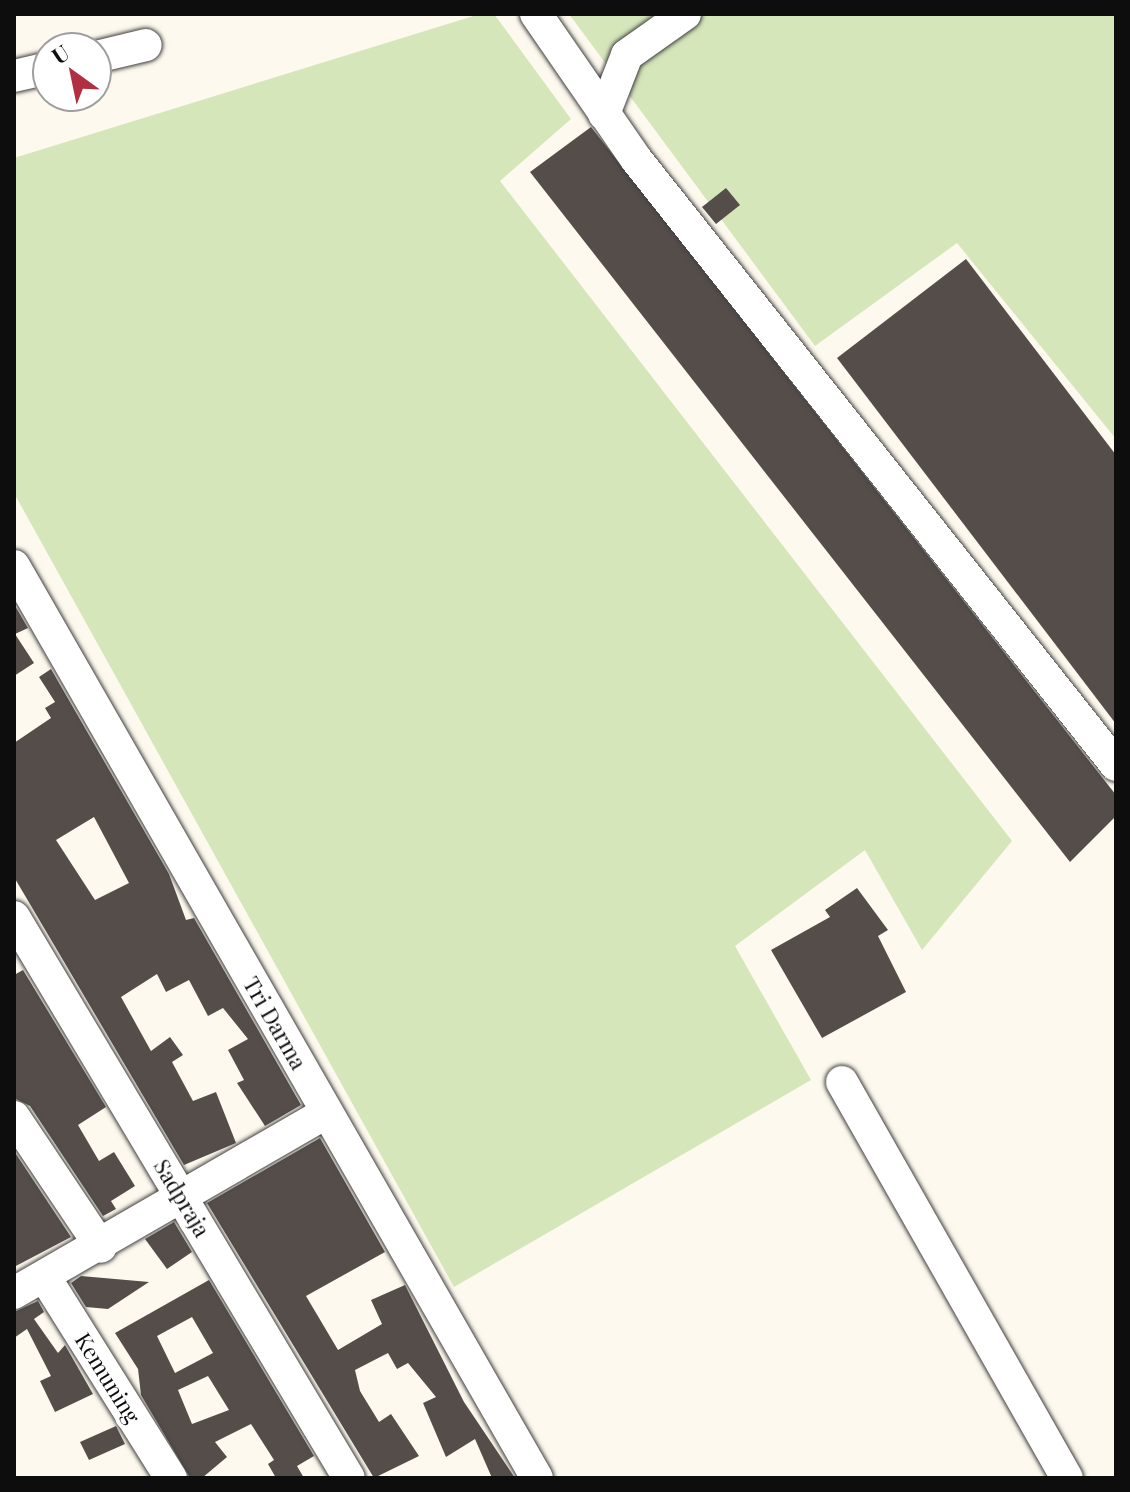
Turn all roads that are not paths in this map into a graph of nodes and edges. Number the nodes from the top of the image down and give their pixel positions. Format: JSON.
{"nodes":[{"id":1,"x":536,"y":14,"type":"edge"},
{"id":2,"x":685,"y":14,"type":"edge"},
{"id":3,"x":146,"y":45,"type":"dead end"},
{"id":4,"x":112,"y":53,"type":"edge"},
{"id":5,"x":604,"y":114,"type":"junction"},
{"id":6,"x":14,"y":566,"type":"edge"},
{"id":7,"x":1116,"y":765,"type":"edge"},
{"id":8,"x":14,"y":917,"type":"edge"},
{"id":9,"x":842,"y":1082,"type":"dead end"},
{"id":10,"x":326,"y":1113,"type":"junction"},
{"id":11,"x":14,"y":1117,"type":"edge"},
{"id":12,"x":181,"y":1196,"type":"junction"},
{"id":13,"x":101,"y":1247,"type":"junction"},
{"id":14,"x":46,"y":1279,"type":"junction"},
{"id":15,"x":14,"y":1293,"type":"edge"},
{"id":16,"x":171,"y":1478,"type":"edge"},
{"id":17,"x":349,"y":1478,"type":"edge"},
{"id":18,"x":537,"y":1478,"type":"edge"},
{"id":19,"x":1067,"y":1478,"type":"edge"}],
"edges":[{"from":1,"to":5,"type":"street"},
{"from":2,"to":5,"type":"street"},
{"from":3,"to":4,"type":"street"},
{"from":5,"to":7,"type":"street"},
{"from":6,"to":10,"type":"street","name":"Tri Darma"},
{"from":8,"to":12,"type":"street","name":"Sadpraja"},
{"from":9,"to":19,"type":"street"},
{"from":10,"to":12,"type":"street"},
{"from":10,"to":18,"type":"street","name":"Tri Darma"},
{"from":11,"to":13,"type":"street"},
{"from":12,"to":13,"type":"street"},
{"from":12,"to":17,"type":"street","name":"Sadpraja"},
{"from":13,"to":14,"type":"street"},
{"from":14,"to":15,"type":"street"},
{"from":14,"to":16,"type":"street","name":"Kemuning"}]}
